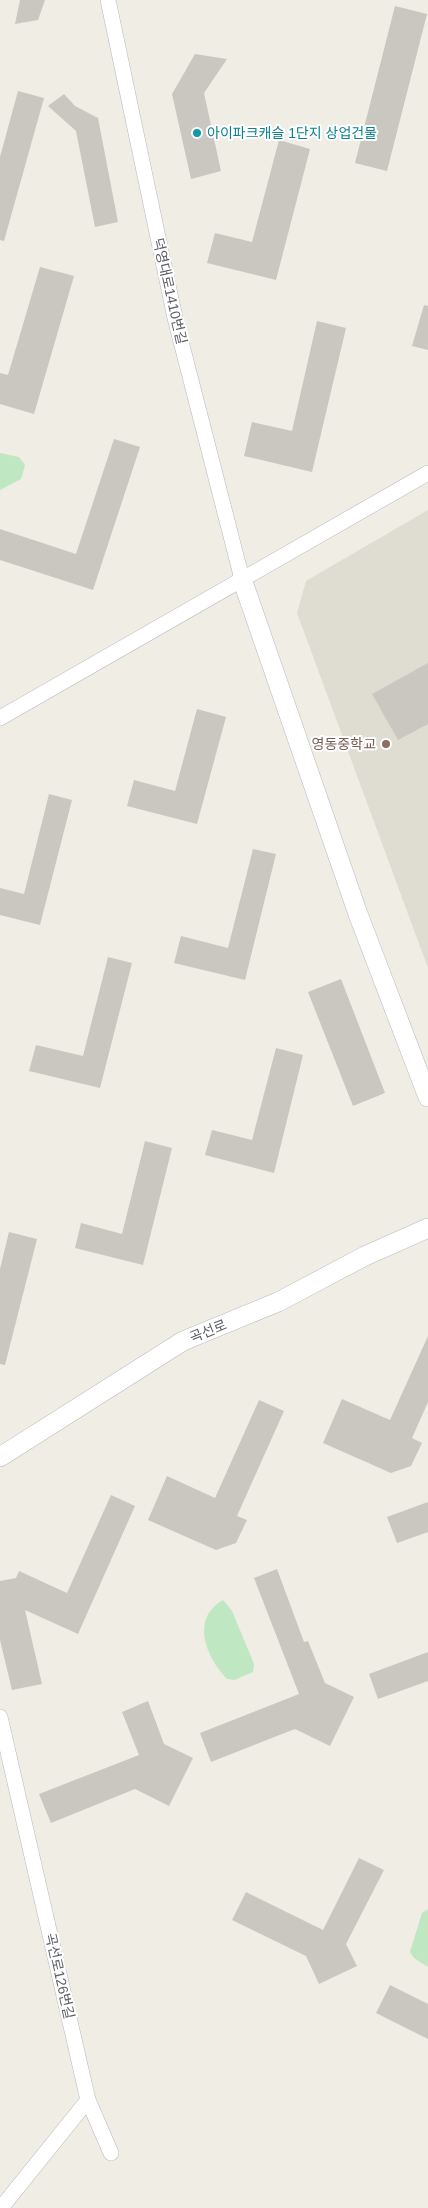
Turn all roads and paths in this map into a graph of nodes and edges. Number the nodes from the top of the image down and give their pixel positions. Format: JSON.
{"nodes":[{"id":1,"x":108,"y":0,"type":"edge"},
{"id":2,"x":428,"y":473,"type":"edge"},
{"id":3,"x":242,"y":579,"type":"junction"},
{"id":4,"x":0,"y":718,"type":"edge"},
{"id":5,"x":428,"y":1097,"type":"edge"},
{"id":6,"x":428,"y":1228,"type":"edge"},
{"id":7,"x":0,"y":1456,"type":"edge"},
{"id":8,"x":0,"y":1717,"type":"edge"},
{"id":9,"x":88,"y":2100,"type":"junction"},
{"id":10,"x":111,"y":2153,"type":"dead end"},
{"id":11,"x":1,"y":2208,"type":"edge"}],
"edges":[{"from":1,"to":3,"type":"street","name":"덕영대로1410번길"},
{"from":2,"to":3,"type":"street"},
{"from":3,"to":4,"type":"street"},
{"from":3,"to":5,"type":"street"},
{"from":6,"to":7,"type":"street","name":"곡선로"},
{"from":8,"to":9,"type":"street","name":"곡선로126번길"},
{"from":9,"to":10,"type":"street","name":"곡선로126번길"},
{"from":9,"to":11,"type":"street"}]}
